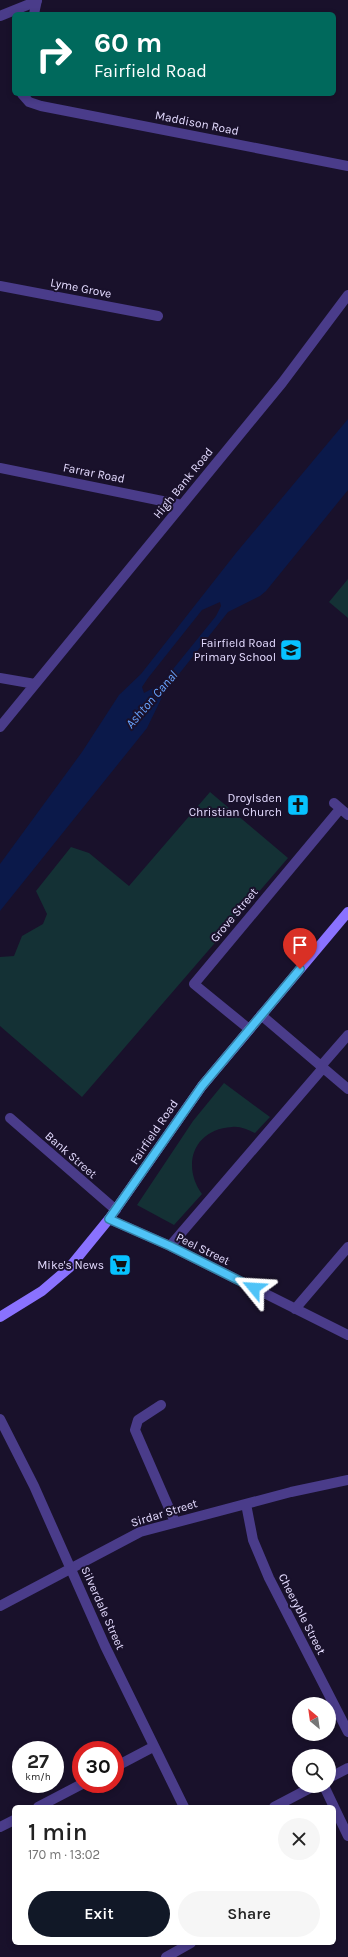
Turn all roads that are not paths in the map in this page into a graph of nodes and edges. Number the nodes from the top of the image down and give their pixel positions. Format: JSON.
{"nodes":[{"id":1,"x":37,"y":1,"type":"edge"},
{"id":2,"x":34,"y":12,"type":"edge"},
{"id":3,"x":0,"y":16,"type":"edge"},
{"id":4,"x":24,"y":96,"type":"edge"},
{"id":5,"x":348,"y":166,"type":"edge"},
{"id":6,"x":0,"y":286,"type":"edge"},
{"id":7,"x":348,"y":294,"type":"edge"},
{"id":8,"x":158,"y":316,"type":"dead end"},
{"id":9,"x":0,"y":468,"type":"edge"},
{"id":10,"x":182,"y":504,"type":"junction"},
{"id":11,"x":0,"y":678,"type":"edge"},
{"id":12,"x":34,"y":684,"type":"junction"},
{"id":13,"x":0,"y":727,"type":"edge"},
{"id":14,"x":341,"y":809,"type":"edge"},
{"id":15,"x":348,"y":912,"type":"edge"},
{"id":16,"x":261,"y":1015,"type":"junction"},
{"id":17,"x":249,"y":1029,"type":"junction"},
{"id":18,"x":348,"y":1035,"type":"edge"},
{"id":19,"x":322,"y":1067,"type":"junction"},
{"id":20,"x":348,"y":1089,"type":"edge"},
{"id":21,"x":10,"y":1118,"type":"dead end"},
{"id":22,"x":116,"y":1210,"type":"junction"},
{"id":23,"x":109,"y":1219,"type":"junction"},
{"id":24,"x":170,"y":1246,"type":"junction"},
{"id":25,"x":348,"y":1247,"type":"edge"},
{"id":26,"x":295,"y":1309,"type":"junction"},
{"id":27,"x":0,"y":1317,"type":"edge"},
{"id":28,"x":348,"y":1335,"type":"edge"},
{"id":29,"x":161,"y":1405,"type":"dead end"},
{"id":30,"x":0,"y":1419,"type":"edge"},
{"id":31,"x":348,"y":1480,"type":"edge"},
{"id":32,"x":246,"y":1504,"type":"junction"},
{"id":33,"x":174,"y":1522,"type":"junction"},
{"id":34,"x":71,"y":1567,"type":"junction"},
{"id":35,"x":0,"y":1606,"type":"edge"},
{"id":36,"x":348,"y":1732,"type":"edge"},
{"id":37,"x":153,"y":1747,"type":"junction"},
{"id":38,"x":124,"y":1762,"type":"edge"},
{"id":39,"x":348,"y":1768,"type":"edge"},
{"id":40,"x":336,"y":1774,"type":"edge"},
{"id":41,"x":72,"y":1789,"type":"edge"},
{"id":42,"x":301,"y":1793,"type":"edge"},
{"id":43,"x":327,"y":1793,"type":"edge"},
{"id":44,"x":42,"y":1805,"type":"edge"},
{"id":45,"x":183,"y":1805,"type":"edge"},
{"id":46,"x":278,"y":1805,"type":"edge"},
{"id":47,"x":333,"y":1805,"type":"edge"},
{"id":48,"x":336,"y":1811,"type":"edge"},
{"id":49,"x":12,"y":1821,"type":"edge"},
{"id":50,"x":0,"y":1827,"type":"edge"},
{"id":51,"x":348,"y":1836,"type":"edge"},
{"id":52,"x":187,"y":1945,"type":"edge"},
{"id":53,"x":166,"y":1957,"type":"edge"}],
"edges":[{"from":1,"to":2,"type":"street"},
{"from":1,"to":3,"type":"street"},
{"from":4,"to":5,"type":"street","name":"Maddison Road"},
{"from":6,"to":8,"type":"street","name":"Lyme Grove"},
{"from":7,"to":10,"type":"street","name":"High Bank Road"},
{"from":9,"to":10,"type":"street","name":"Farrar Road"},
{"from":10,"to":12,"type":"street","name":"High Bank Road"},
{"from":11,"to":12,"type":"street"},
{"from":12,"to":13,"type":"street","name":"High Bank Road"},
{"from":14,"to":17,"type":"street","name":"Grove Street"},
{"from":15,"to":16,"type":"street","name":"Fairfield Road"},
{"from":16,"to":17,"type":"street","name":"Fairfield Road"},
{"from":16,"to":19,"type":"street"},
{"from":17,"to":22,"type":"street","name":"Fairfield Road"},
{"from":18,"to":19,"type":"street"},
{"from":19,"to":20,"type":"street"},
{"from":19,"to":24,"type":"street"},
{"from":21,"to":22,"type":"street","name":"Bank Street"},
{"from":22,"to":23,"type":"street","name":"Fairfield Road"},
{"from":23,"to":24,"type":"street","name":"Peel Street"},
{"from":23,"to":27,"type":"street","name":"Fairfield Road"},
{"from":24,"to":26,"type":"street","name":"Peel Street"},
{"from":25,"to":26,"type":"street"},
{"from":26,"to":28,"type":"street","name":"Peel Street"},
{"from":29,"to":33,"type":"street"},
{"from":30,"to":34,"type":"street","name":"Silverdale Street"},
{"from":31,"to":32,"type":"street","name":"Sirdar Street"},
{"from":32,"to":33,"type":"street","name":"Sirdar Street"},
{"from":32,"to":36,"type":"street","name":"Cheeryble Street"},
{"from":33,"to":34,"type":"street","name":"Sirdar Street"},
{"from":34,"to":35,"type":"street","name":"Sirdar Street"},
{"from":34,"to":37,"type":"street","name":"Silverdale Street"},
{"from":37,"to":38,"type":"street"},
{"from":37,"to":45,"type":"street","name":"Silverdale Street"},
{"from":39,"to":40,"type":"street"},
{"from":41,"to":44,"type":"street"},
{"from":42,"to":46,"type":"street"},
{"from":43,"to":47,"type":"street"},
{"from":48,"to":51,"type":"street"},
{"from":49,"to":50,"type":"street"},
{"from":52,"to":53,"type":"street"}]}
